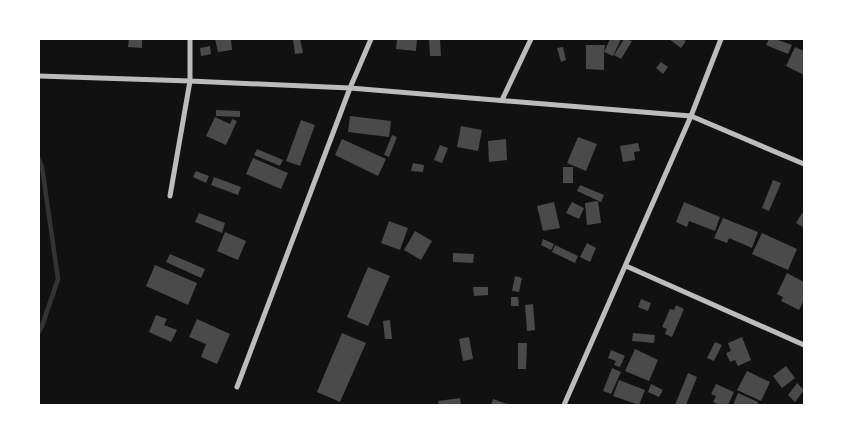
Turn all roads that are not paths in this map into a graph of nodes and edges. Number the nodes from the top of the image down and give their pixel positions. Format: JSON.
{"nodes":[{"id":1,"x":190,"y":39,"type":"edge"},
{"id":2,"x":371,"y":39,"type":"edge"},
{"id":3,"x":531,"y":39,"type":"edge"},
{"id":4,"x":721,"y":39,"type":"edge"},
{"id":5,"x":39,"y":76,"type":"edge"},
{"id":6,"x":190,"y":81,"type":"junction"},
{"id":7,"x":350,"y":88,"type":"junction"},
{"id":8,"x":502,"y":100,"type":"junction"},
{"id":9,"x":691,"y":116,"type":"junction"},
{"id":10,"x":804,"y":164,"type":"edge"},
{"id":11,"x":170,"y":196,"type":"dead end"},
{"id":12,"x":626,"y":266,"type":"junction"},
{"id":13,"x":804,"y":345,"type":"edge"},
{"id":14,"x":237,"y":387,"type":"dead end"},
{"id":15,"x":564,"y":405,"type":"edge"}],
"edges":[{"from":1,"to":6,"type":"street"},
{"from":2,"to":7,"type":"street"},
{"from":3,"to":8,"type":"street"},
{"from":4,"to":9,"type":"street"},
{"from":5,"to":6,"type":"street"},
{"from":6,"to":7,"type":"street"},
{"from":6,"to":11,"type":"street"},
{"from":7,"to":8,"type":"street"},
{"from":7,"to":14,"type":"street"},
{"from":8,"to":9,"type":"street"},
{"from":9,"to":10,"type":"street"},
{"from":9,"to":12,"type":"street"},
{"from":12,"to":13,"type":"street"},
{"from":12,"to":15,"type":"street"}]}
